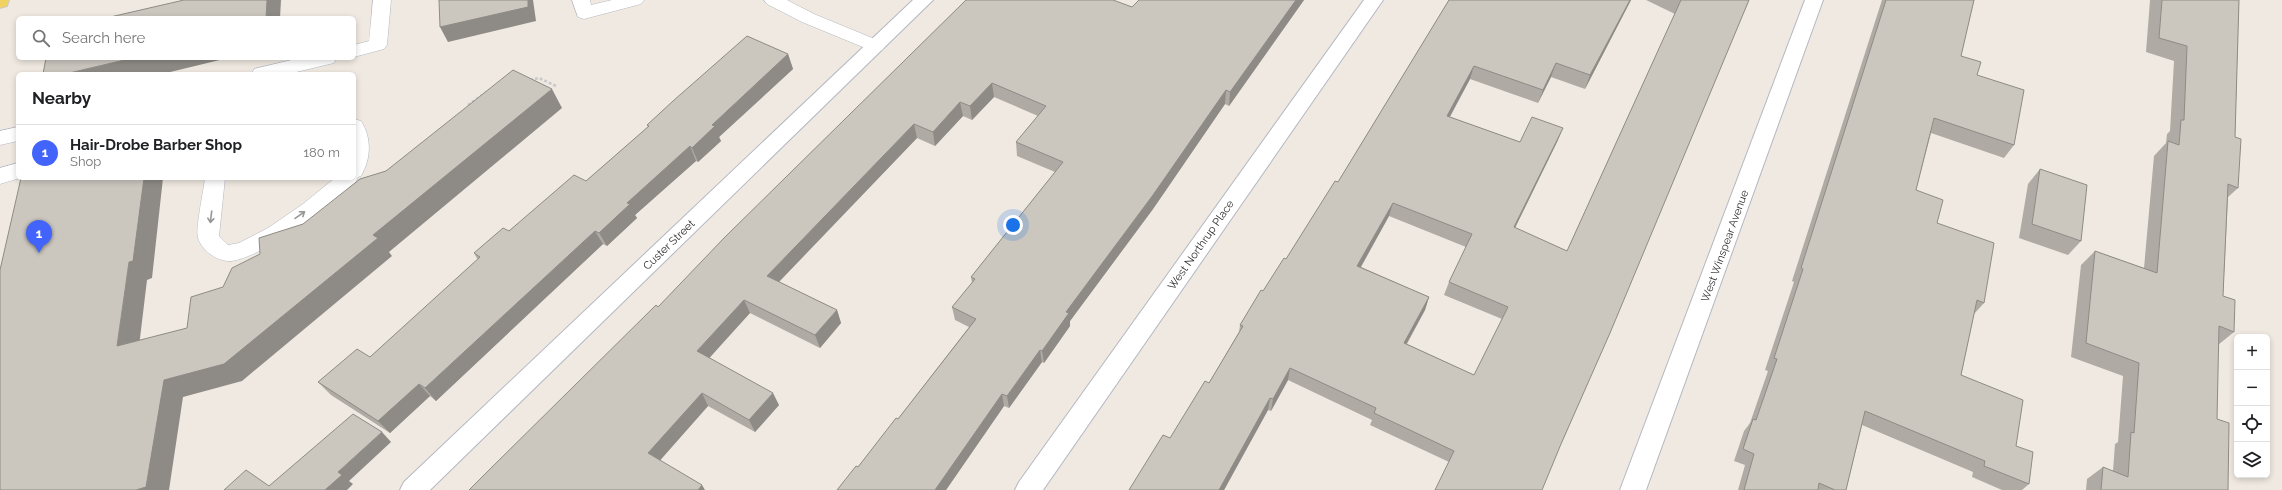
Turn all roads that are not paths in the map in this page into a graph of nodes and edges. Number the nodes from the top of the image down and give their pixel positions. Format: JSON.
{"nodes":[{"id":1,"x":382,"y":0,"type":"edge"},
{"id":2,"x":581,"y":0,"type":"edge"},
{"id":3,"x":635,"y":0,"type":"edge"},
{"id":4,"x":773,"y":0,"type":"edge"},
{"id":5,"x":924,"y":0,"type":"edge"},
{"id":6,"x":1374,"y":0,"type":"edge"},
{"id":7,"x":1814,"y":0,"type":"edge"},
{"id":8,"x":876,"y":46,"type":"junction"},
{"id":9,"x":356,"y":51,"type":"edge"},
{"id":10,"x":319,"y":60,"type":"edge"},
{"id":11,"x":269,"y":72,"type":"edge"},
{"id":12,"x":356,"y":129,"type":"edge"},
{"id":13,"x":16,"y":134,"type":"edge"},
{"id":14,"x":0,"y":138,"type":"edge"},
{"id":15,"x":356,"y":166,"type":"edge"},
{"id":16,"x":16,"y":172,"type":"edge"},
{"id":17,"x":0,"y":176,"type":"edge"},
{"id":18,"x":215,"y":180,"type":"edge"},
{"id":19,"x":346,"y":180,"type":"edge"},
{"id":20,"x":413,"y":490,"type":"edge"},
{"id":21,"x":1028,"y":490,"type":"edge"},
{"id":22,"x":1633,"y":490,"type":"edge"}],
"edges":[{"from":1,"to":9,"type":"lane"},
{"from":2,"to":3,"type":"lane"},
{"from":4,"to":8,"type":"lane"},
{"from":5,"to":8,"type":"street","name":"Custer Street"},
{"from":6,"to":21,"type":"street","name":"West Northrup Place"},
{"from":7,"to":22,"type":"street","name":"West Winspear Avenue"},
{"from":8,"to":20,"type":"street","name":"Custer Street"},
{"from":10,"to":11,"type":"lane"},
{"from":12,"to":15,"type":"lane"},
{"from":13,"to":14,"type":"lane"},
{"from":16,"to":17,"type":"lane"},
{"from":18,"to":19,"type":"lane","one_way":true}]}
